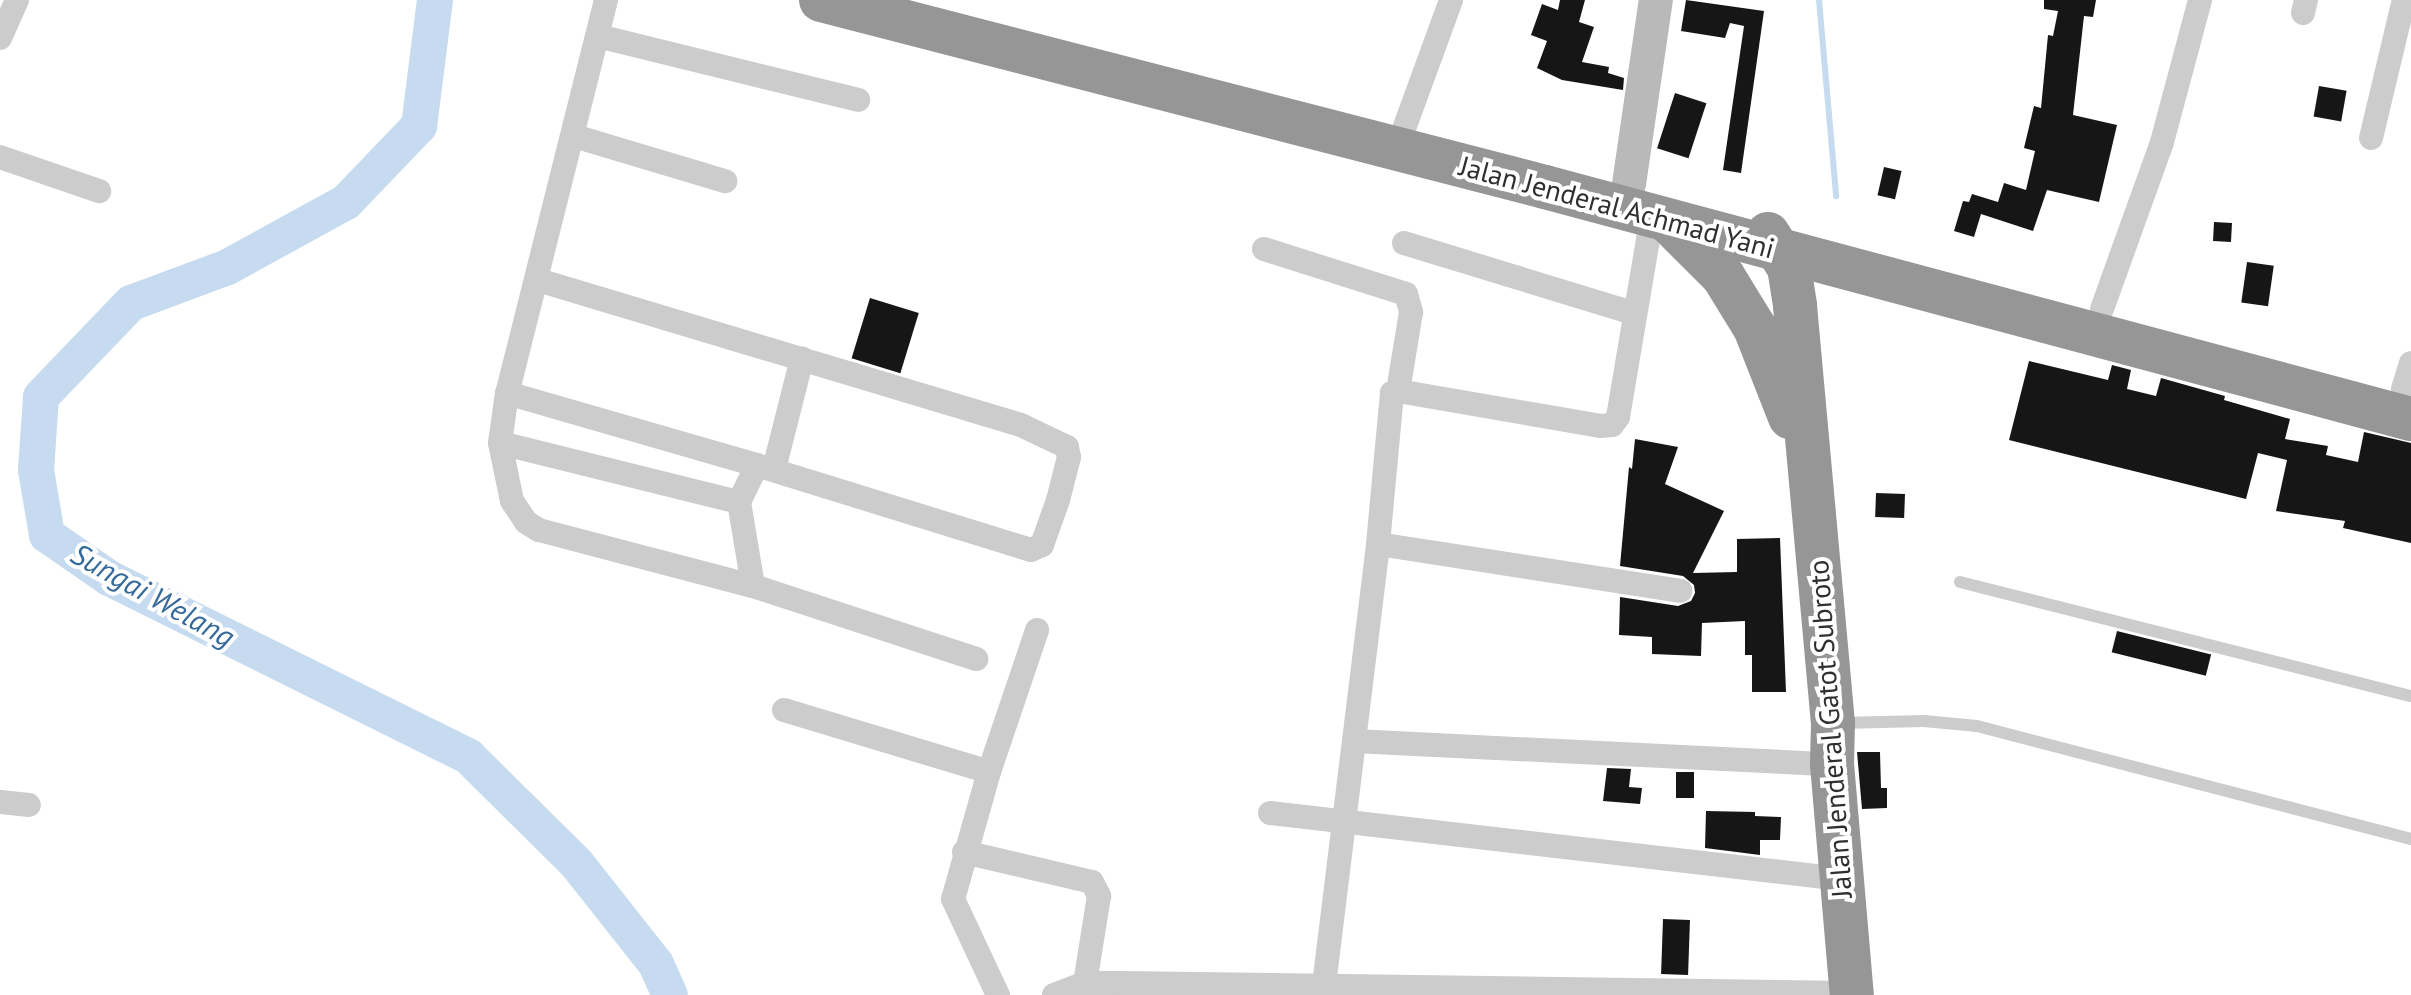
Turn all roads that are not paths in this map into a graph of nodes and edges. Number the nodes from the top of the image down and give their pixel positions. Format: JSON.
{"nodes":[{"id":1,"x":17,"y":0,"type":"edge"},
{"id":2,"x":606,"y":0,"type":"edge"},
{"id":3,"x":933,"y":0,"type":"edge"},
{"id":4,"x":1451,"y":0,"type":"edge"},
{"id":5,"x":1656,"y":0,"type":"edge"},
{"id":6,"x":2200,"y":0,"type":"edge"},
{"id":7,"x":2404,"y":0,"type":"edge"},
{"id":8,"x":834,"y":2,"type":"edge"},
{"id":9,"x":598,"y":36,"type":"junction"},
{"id":10,"x":0,"y":38,"type":"edge"},
{"id":11,"x":858,"y":100,"type":"dead end"},
{"id":12,"x":1405,"y":126,"type":"junction"},
{"id":13,"x":574,"y":136,"type":"junction"},
{"id":14,"x":2371,"y":138,"type":"dead end"},
{"id":15,"x":0,"y":157,"type":"edge"},
{"id":16,"x":725,"y":181,"type":"dead end"},
{"id":17,"x":99,"y":191,"type":"dead end"},
{"id":18,"x":1651,"y":208,"type":"junction"},
{"id":19,"x":1740,"y":214,"type":"junction"},
{"id":20,"x":1404,"y":243,"type":"dead end"},
{"id":21,"x":1264,"y":249,"type":"dead end"},
{"id":22,"x":1782,"y":251,"type":"junction"},
{"id":23,"x":538,"y":280,"type":"junction"},
{"id":24,"x":2102,"y":309,"type":"junction"},
{"id":25,"x":1633,"y":313,"type":"junction"},
{"id":26,"x":802,"y":358,"type":"junction"},
{"id":27,"x":2409,"y":390,"type":"edge"},
{"id":28,"x":1398,"y":391,"type":"junction"},
{"id":29,"x":507,"y":393,"type":"junction"},
{"id":30,"x":500,"y":443,"type":"junction"},
{"id":31,"x":1808,"y":464,"type":"junction"},
{"id":32,"x":766,"y":467,"type":"junction"},
{"id":33,"x":739,"y":502,"type":"junction"},
{"id":34,"x":1378,"y":544,"type":"junction"},
{"id":35,"x":1960,"y":582,"type":"dead end"},
{"id":36,"x":753,"y":586,"type":"junction"},
{"id":37,"x":1680,"y":591,"type":"dead end"},
{"id":38,"x":1037,"y":630,"type":"dead end"},
{"id":39,"x":976,"y":659,"type":"dead end"},
{"id":40,"x":2411,"y":696,"type":"edge"},
{"id":41,"x":784,"y":710,"type":"dead end"},
{"id":42,"x":1354,"y":741,"type":"junction"},
{"id":43,"x":1832,"y":744,"type":"junction"},
{"id":44,"x":989,"y":772,"type":"junction"},
{"id":45,"x":0,"y":802,"type":"edge"},
{"id":46,"x":29,"y":805,"type":"dead end"},
{"id":47,"x":1270,"y":813,"type":"dead end"},
{"id":48,"x":1345,"y":820,"type":"junction"},
{"id":49,"x":2411,"y":839,"type":"edge"},
{"id":50,"x":964,"y":852,"type":"junction"},
{"id":51,"x":1841,"y":879,"type":"junction"},
{"id":52,"x":1085,"y":983,"type":"junction"},
{"id":53,"x":1324,"y":985,"type":"junction"},
{"id":54,"x":1241,"y":990,"type":"edge"},
{"id":55,"x":1852,"y":994,"type":"edge"},
{"id":56,"x":998,"y":995,"type":"edge"},
{"id":57,"x":1054,"y":995,"type":"edge"}],
"edges":[{"from":1,"to":10,"type":"street"},
{"from":2,"to":9,"type":"street"},
{"from":3,"to":12,"type":"highway","name":"Jalan Jenderal Achmad Yani"},
{"from":4,"to":12,"type":"street"},
{"from":5,"to":18,"type":"street"},
{"from":6,"to":24,"type":"street"},
{"from":7,"to":14,"type":"street"},
{"from":8,"to":18,"type":"highway","name":"Jalan Jenderal Achmad Yani"},
{"from":9,"to":11,"type":"street"},
{"from":9,"to":13,"type":"street"},
{"from":12,"to":18,"type":"highway","name":"Jalan Jenderal Achmad Yani"},
{"from":13,"to":16,"type":"street"},
{"from":13,"to":23,"type":"street"},
{"from":15,"to":17,"type":"street"},
{"from":18,"to":19,"type":"highway","name":"Jalan Jenderal Achmad Yani"},
{"from":18,"to":22,"type":"highway","name":"Jalan Jenderal Achmad Yani"},
{"from":18,"to":25,"type":"street"},
{"from":18,"to":31,"type":"highway","name":"Jalan Jenderal Gatot Subroto"},
{"from":19,"to":22,"type":"highway"},
{"from":19,"to":24,"type":"highway","name":"Jalan Jenderal Achmad Yani"},
{"from":20,"to":25,"type":"street"},
{"from":21,"to":28,"type":"street"},
{"from":22,"to":27,"type":"highway","name":"Jalan Jenderal Achmad Yani"},
{"from":22,"to":31,"type":"highway","name":"Jalan Jenderal Gatot Subroto"},
{"from":23,"to":26,"type":"street"},
{"from":23,"to":29,"type":"street"},
{"from":24,"to":27,"type":"highway","name":"Jalan Jenderal Achmad Yani"},
{"from":25,"to":28,"type":"street"},
{"from":26,"to":32,"type":"street"},
{"from":26,"to":32,"type":"street"},
{"from":28,"to":34,"type":"street"},
{"from":29,"to":30,"type":"street"},
{"from":29,"to":32,"type":"street"},
{"from":30,"to":33,"type":"street"},
{"from":30,"to":36,"type":"street"},
{"from":31,"to":43,"type":"highway","name":"Jalan Jenderal Gatot Subroto"},
{"from":32,"to":33,"type":"street"},
{"from":33,"to":36,"type":"street"},
{"from":34,"to":37,"type":"street"},
{"from":34,"to":42,"type":"street"},
{"from":35,"to":40,"type":"lane"},
{"from":36,"to":39,"type":"street"},
{"from":38,"to":44,"type":"street"},
{"from":41,"to":44,"type":"street"},
{"from":42,"to":43,"type":"street"},
{"from":42,"to":48,"type":"street"},
{"from":43,"to":49,"type":"lane"},
{"from":43,"to":51,"type":"highway","name":"Jalan Jenderal Gatot Subroto"},
{"from":44,"to":50,"type":"street"},
{"from":45,"to":46,"type":"street"},
{"from":47,"to":48,"type":"street"},
{"from":48,"to":51,"type":"street"},
{"from":48,"to":53,"type":"street"},
{"from":50,"to":52,"type":"street"},
{"from":50,"to":56,"type":"street"},
{"from":51,"to":55,"type":"highway","name":"Jalan Jenderal Gatot Subroto"},
{"from":52,"to":54,"type":"street"},
{"from":52,"to":57,"type":"street"},
{"from":53,"to":54,"type":"street"},
{"from":53,"to":55,"type":"street"}]}
